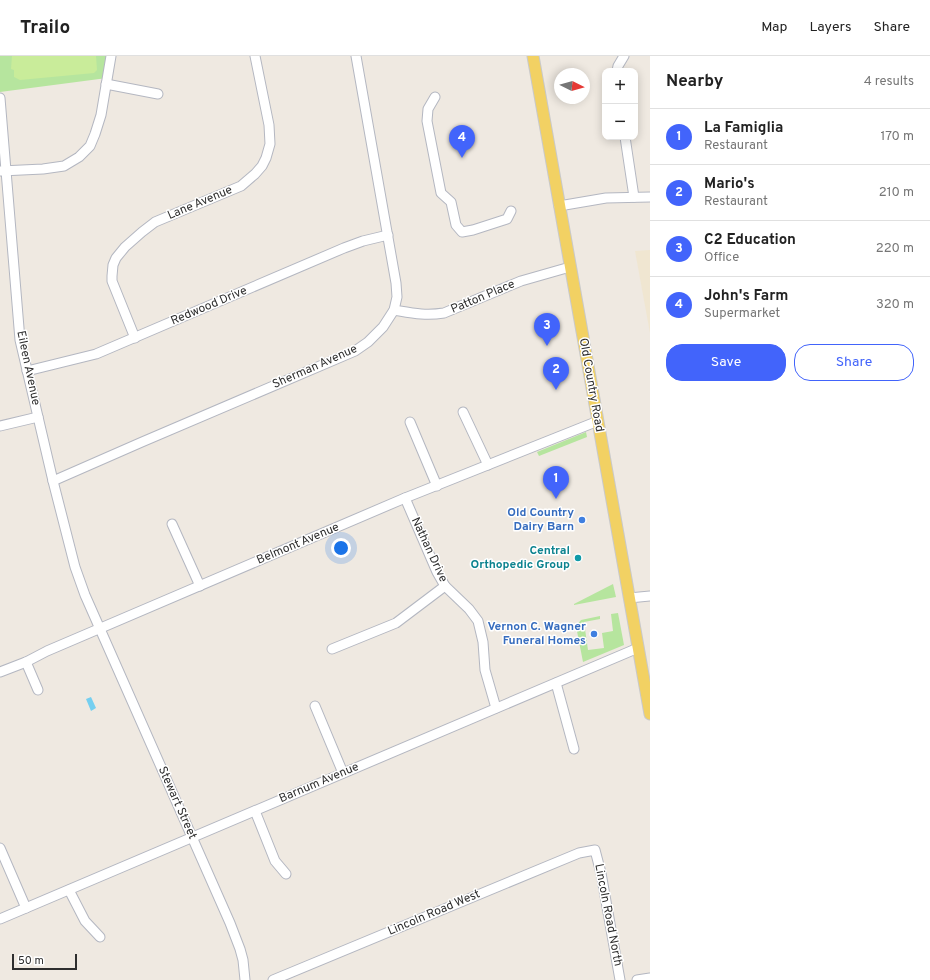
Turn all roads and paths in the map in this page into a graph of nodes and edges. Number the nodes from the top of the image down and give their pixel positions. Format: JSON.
{"nodes":[{"id":1,"x":111,"y":56,"type":"edge"},
{"id":2,"x":256,"y":56,"type":"edge"},
{"id":3,"x":356,"y":56,"type":"edge"},
{"id":4,"x":533,"y":56,"type":"edge"},
{"id":5,"x":624,"y":56,"type":"edge"},
{"id":6,"x":618,"y":68,"type":"edge"},
{"id":7,"x":106,"y":84,"type":"junction"},
{"id":8,"x":158,"y":94,"type":"dead end"},
{"id":9,"x":435,"y":96,"type":"dead end"},
{"id":10,"x":0,"y":98,"type":"edge"},
{"id":11,"x":625,"y":140,"type":"edge"},
{"id":12,"x":3,"y":171,"type":"edge"},
{"id":13,"x":634,"y":197,"type":"junction"},
{"id":14,"x":650,"y":197,"type":"edge"},
{"id":15,"x":559,"y":206,"type":"junction"},
{"id":16,"x":511,"y":211,"type":"dead end"},
{"id":17,"x":388,"y":235,"type":"junction"},
{"id":18,"x":570,"y":267,"type":"junction"},
{"id":19,"x":394,"y":310,"type":"junction"},
{"id":20,"x":135,"y":338,"type":"junction"},
{"id":21,"x":27,"y":371,"type":"junction"},
{"id":22,"x":463,"y":412,"type":"dead end"},
{"id":23,"x":38,"y":417,"type":"junction"},
{"id":24,"x":598,"y":421,"type":"junction"},
{"id":25,"x":410,"y":422,"type":"dead end"},
{"id":26,"x":0,"y":426,"type":"edge"},
{"id":27,"x":488,"y":465,"type":"junction"},
{"id":28,"x":53,"y":480,"type":"junction"},
{"id":29,"x":436,"y":486,"type":"junction"},
{"id":30,"x":405,"y":498,"type":"junction"},
{"id":31,"x":172,"y":524,"type":"dead end"},
{"id":32,"x":200,"y":586,"type":"junction"},
{"id":33,"x":445,"y":586,"type":"junction"},
{"id":34,"x":650,"y":596,"type":"edge"},
{"id":35,"x":629,"y":598,"type":"junction"},
{"id":36,"x":100,"y":629,"type":"junction"},
{"id":37,"x":638,"y":648,"type":"junction"},
{"id":38,"x":332,"y":649,"type":"dead end"},
{"id":39,"x":26,"y":662,"type":"junction"},
{"id":40,"x":0,"y":672,"type":"edge"},
{"id":41,"x":556,"y":683,"type":"junction"},
{"id":42,"x":38,"y":690,"type":"dead end"},
{"id":43,"x":315,"y":706,"type":"dead end"},
{"id":44,"x":496,"y":708,"type":"junction"},
{"id":45,"x":650,"y":714,"type":"edge"},
{"id":46,"x":574,"y":749,"type":"dead end"},
{"id":47,"x":343,"y":773,"type":"junction"},
{"id":48,"x":255,"y":811,"type":"junction"},
{"id":49,"x":192,"y":838,"type":"junction"},
{"id":50,"x":0,"y":848,"type":"edge"},
{"id":51,"x":595,"y":850,"type":"joint"},
{"id":52,"x":286,"y":874,"type":"dead end"},
{"id":53,"x":69,"y":890,"type":"junction"},
{"id":54,"x":26,"y":908,"type":"junction"},
{"id":55,"x":0,"y":919,"type":"edge"},
{"id":56,"x":100,"y":938,"type":"dead end"},
{"id":57,"x":650,"y":978,"type":"edge"},
{"id":58,"x":245,"y":980,"type":"edge"},
{"id":59,"x":274,"y":980,"type":"edge"},
{"id":60,"x":620,"y":980,"type":"edge"},
{"id":61,"x":637,"y":980,"type":"edge"}],
"edges":[{"from":1,"to":7,"type":"street"},
{"from":2,"to":20,"type":"street","name":"Lane Avenue"},
{"from":3,"to":17,"type":"street","name":"Sherman Avenue"},
{"from":4,"to":15,"type":"main road","name":"Old Country Road"},
{"from":5,"to":6,"type":"street"},
{"from":7,"to":8,"type":"street"},
{"from":7,"to":12,"type":"street"},
{"from":9,"to":16,"type":"street"},
{"from":10,"to":12,"type":"street","name":"Eileen Avenue"},
{"from":11,"to":13,"type":"street"},
{"from":12,"to":21,"type":"street","name":"Eileen Avenue"},
{"from":13,"to":14,"type":"street"},
{"from":13,"to":15,"type":"street"},
{"from":15,"to":18,"type":"main road","name":"Old Country Road"},
{"from":17,"to":19,"type":"street","name":"Sherman Avenue"},
{"from":17,"to":20,"type":"street","name":"Redwood Drive"},
{"from":18,"to":19,"type":"street","name":"Patton Place"},
{"from":18,"to":24,"type":"main road","name":"Old Country Road"},
{"from":19,"to":28,"type":"street","name":"Sherman Avenue"},
{"from":20,"to":21,"type":"street","name":"Redwood Drive"},
{"from":21,"to":23,"type":"street","name":"Eileen Avenue"},
{"from":22,"to":27,"type":"street"},
{"from":23,"to":26,"type":"street"},
{"from":23,"to":28,"type":"street","name":"Eileen Avenue"},
{"from":24,"to":27,"type":"street","name":"Belmont Avenue"},
{"from":24,"to":35,"type":"main road","name":"Old Country Road"},
{"from":25,"to":29,"type":"street"},
{"from":27,"to":29,"type":"street","name":"Belmont Avenue"},
{"from":28,"to":36,"type":"street","name":"Eileen Avenue"},
{"from":29,"to":30,"type":"street","name":"Belmont Avenue"},
{"from":30,"to":32,"type":"street","name":"Belmont Avenue"},
{"from":30,"to":33,"type":"street","name":"Nathan Drive"},
{"from":31,"to":32,"type":"street"},
{"from":32,"to":36,"type":"street","name":"Belmont Avenue"},
{"from":33,"to":38,"type":"street"},
{"from":33,"to":44,"type":"street","name":"Nathan Drive"},
{"from":34,"to":35,"type":"street"},
{"from":35,"to":37,"type":"main road","name":"Old Country Road"},
{"from":36,"to":39,"type":"street","name":"Belmont Avenue"},
{"from":36,"to":49,"type":"street","name":"Stewart Street"},
{"from":37,"to":41,"type":"street","name":"Barnum Avenue"},
{"from":37,"to":45,"type":"main road","name":"Old Country Road"},
{"from":39,"to":40,"type":"street","name":"Belmont Avenue"},
{"from":39,"to":42,"type":"street"},
{"from":41,"to":44,"type":"street","name":"Barnum Avenue"},
{"from":41,"to":46,"type":"street"},
{"from":43,"to":47,"type":"street"},
{"from":44,"to":47,"type":"street","name":"Barnum Avenue"},
{"from":47,"to":48,"type":"street","name":"Barnum Avenue"},
{"from":48,"to":49,"type":"street","name":"Barnum Avenue"},
{"from":48,"to":52,"type":"street"},
{"from":49,"to":53,"type":"street","name":"Barnum Avenue"},
{"from":49,"to":58,"type":"street","name":"Stewart Street"},
{"from":50,"to":54,"type":"street"},
{"from":51,"to":59,"type":"street","name":"Lincoln Road West"},
{"from":51,"to":60,"type":"street","name":"Lincoln Road North"},
{"from":53,"to":54,"type":"street","name":"Barnum Avenue"},
{"from":53,"to":56,"type":"street"},
{"from":54,"to":55,"type":"street","name":"Barnum Avenue"},
{"from":57,"to":61,"type":"street"}]}
